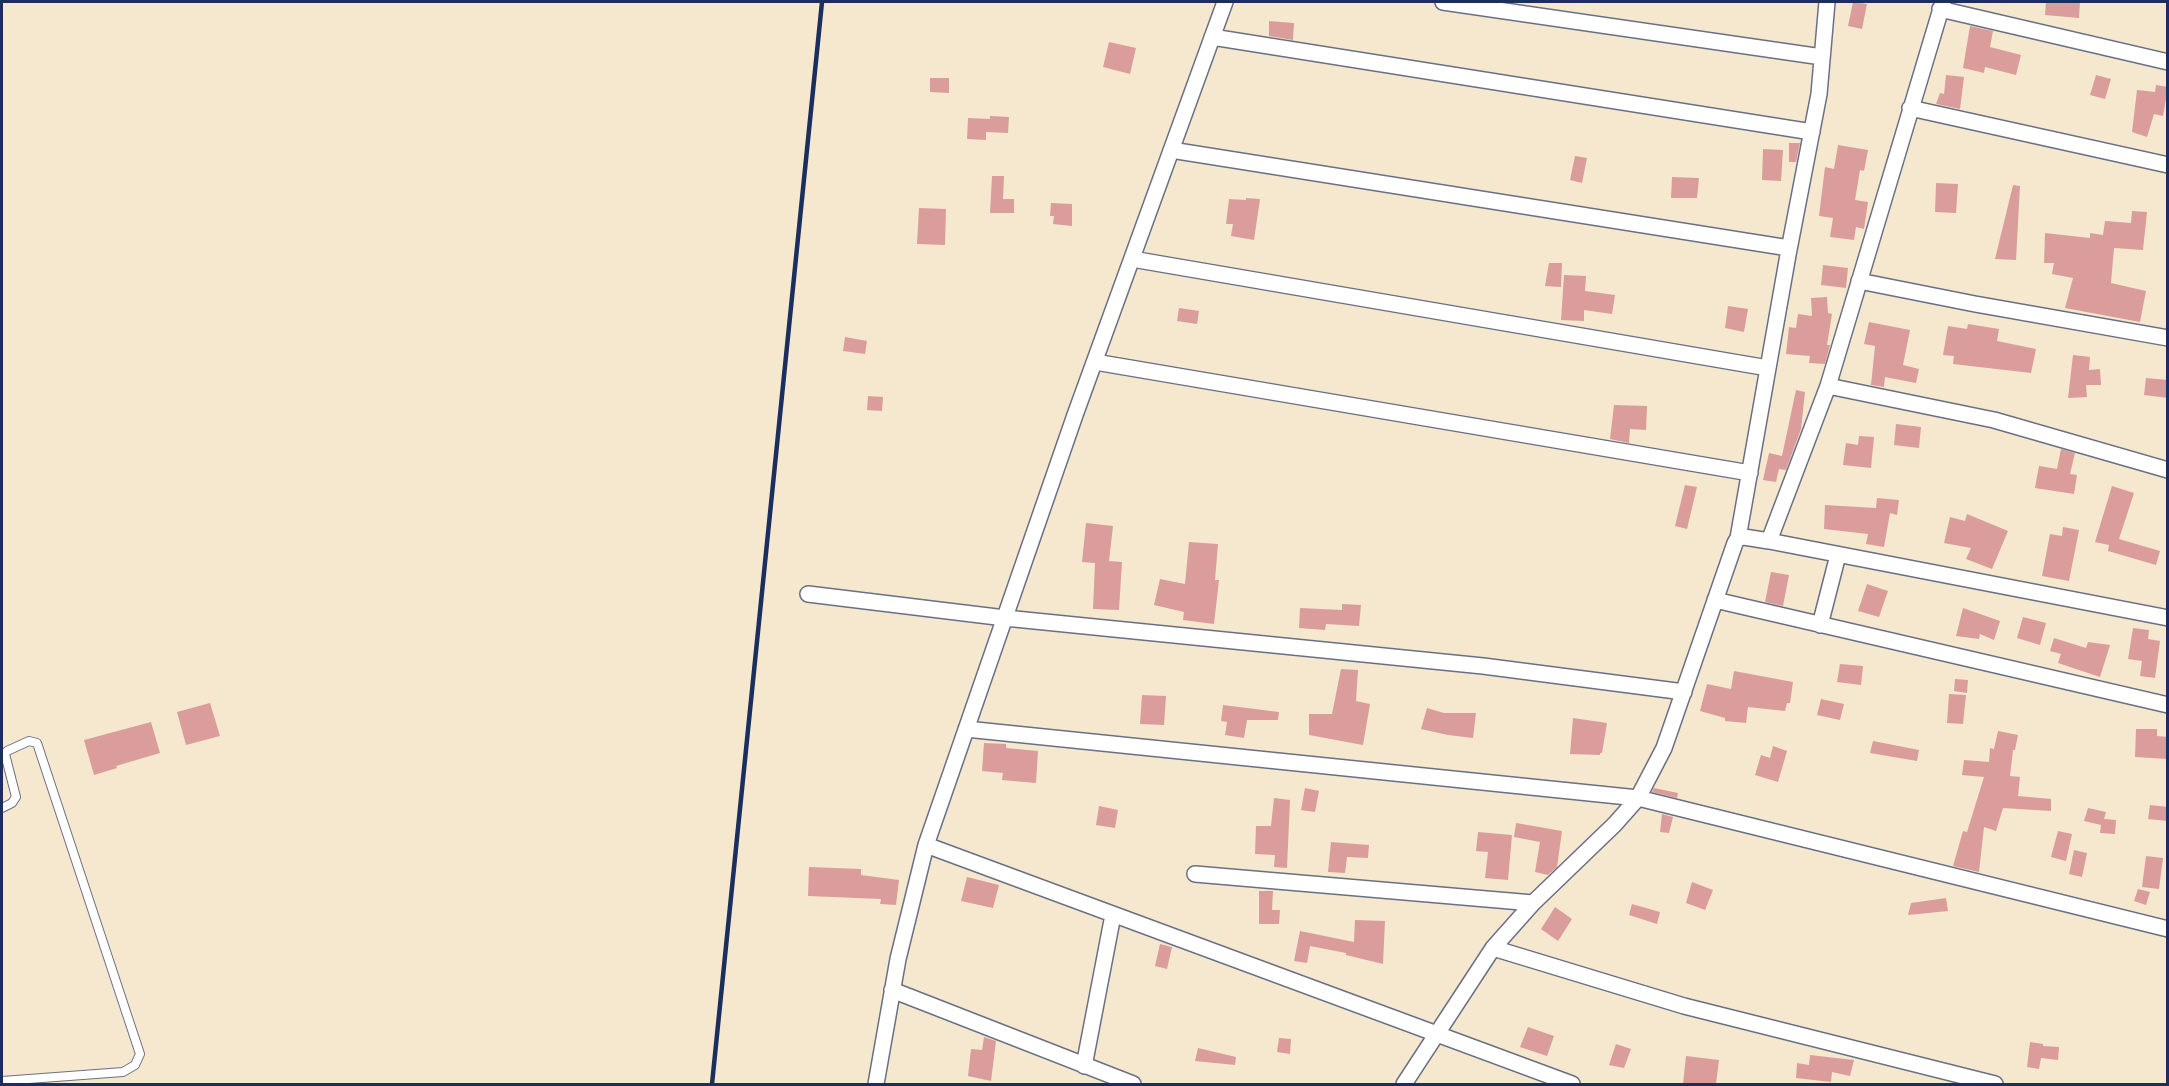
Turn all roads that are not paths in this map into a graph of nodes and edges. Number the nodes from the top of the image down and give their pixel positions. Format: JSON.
{"nodes":[{"id":1,"x":1225,"y":2,"type":"edge"},
{"id":2,"x":1443,"y":2,"type":"edge"},
{"id":3,"x":1827,"y":2,"type":"edge"},
{"id":4,"x":1942,"y":5,"type":"edge"},
{"id":5,"x":1212,"y":37,"type":"junction"},
{"id":6,"x":1822,"y":57,"type":"junction"},
{"id":7,"x":2168,"y":62,"type":"edge"},
{"id":8,"x":1910,"y":108,"type":"junction"},
{"id":9,"x":1812,"y":132,"type":"junction"},
{"id":10,"x":1172,"y":150,"type":"junction"},
{"id":11,"x":2168,"y":165,"type":"edge"},
{"id":12,"x":1789,"y":248,"type":"junction"},
{"id":13,"x":1132,"y":260,"type":"junction"},
{"id":14,"x":1859,"y":281,"type":"junction"},
{"id":15,"x":2168,"y":338,"type":"edge"},
{"id":16,"x":1095,"y":362,"type":"junction"},
{"id":17,"x":1768,"y":368,"type":"junction"},
{"id":18,"x":1828,"y":386,"type":"junction"},
{"id":19,"x":2168,"y":470,"type":"edge"},
{"id":20,"x":1750,"y":473,"type":"junction"},
{"id":21,"x":1738,"y":538,"type":"junction"},
{"id":22,"x":1769,"y":541,"type":"junction"},
{"id":23,"x":1838,"y":555,"type":"junction"},
{"id":24,"x":808,"y":594,"type":"dead end"},
{"id":25,"x":1715,"y":600,"type":"junction"},
{"id":26,"x":1005,"y":618,"type":"junction"},
{"id":27,"x":2168,"y":618,"type":"edge"},
{"id":28,"x":1820,"y":625,"type":"junction"},
{"id":29,"x":1684,"y":692,"type":"junction"},
{"id":30,"x":2168,"y":705,"type":"edge"},
{"id":31,"x":966,"y":729,"type":"junction"},
{"id":32,"x":1638,"y":798,"type":"junction"},
{"id":33,"x":2,"y":808,"type":"edge"},
{"id":34,"x":926,"y":845,"type":"junction"},
{"id":35,"x":1195,"y":874,"type":"dead end"},
{"id":36,"x":1533,"y":903,"type":"junction"},
{"id":37,"x":1113,"y":915,"type":"junction"},
{"id":38,"x":2168,"y":929,"type":"edge"},
{"id":39,"x":1493,"y":948,"type":"junction"},
{"id":40,"x":892,"y":990,"type":"junction"},
{"id":41,"x":1438,"y":1035,"type":"junction"},
{"id":42,"x":1084,"y":1065,"type":"junction"},
{"id":43,"x":2,"y":1081,"type":"edge"},
{"id":44,"x":876,"y":1084,"type":"edge"},
{"id":45,"x":1133,"y":1084,"type":"edge"},
{"id":46,"x":1404,"y":1084,"type":"edge"},
{"id":47,"x":1572,"y":1084,"type":"edge"},
{"id":48,"x":1995,"y":1084,"type":"edge"}],
"edges":[{"from":1,"to":5,"type":"street"},
{"from":2,"to":6,"type":"street"},
{"from":3,"to":6,"type":"street"},
{"from":4,"to":7,"type":"street"},
{"from":4,"to":8,"type":"street"},
{"from":5,"to":9,"type":"street"},
{"from":5,"to":10,"type":"street"},
{"from":6,"to":9,"type":"street"},
{"from":8,"to":11,"type":"street"},
{"from":8,"to":14,"type":"street"},
{"from":9,"to":12,"type":"street"},
{"from":10,"to":12,"type":"street"},
{"from":10,"to":13,"type":"street"},
{"from":12,"to":17,"type":"street"},
{"from":13,"to":16,"type":"street"},
{"from":13,"to":17,"type":"street"},
{"from":14,"to":15,"type":"street"},
{"from":14,"to":18,"type":"street"},
{"from":16,"to":20,"type":"street"},
{"from":16,"to":26,"type":"street"},
{"from":17,"to":20,"type":"street"},
{"from":18,"to":19,"type":"street"},
{"from":18,"to":22,"type":"street"},
{"from":20,"to":21,"type":"street"},
{"from":21,"to":22,"type":"street"},
{"from":21,"to":25,"type":"street"},
{"from":22,"to":23,"type":"street"},
{"from":23,"to":27,"type":"street"},
{"from":23,"to":28,"type":"street"},
{"from":24,"to":26,"type":"street"},
{"from":25,"to":28,"type":"street"},
{"from":25,"to":29,"type":"street"},
{"from":26,"to":29,"type":"street"},
{"from":26,"to":31,"type":"street"},
{"from":28,"to":30,"type":"street"},
{"from":29,"to":32,"type":"street"},
{"from":31,"to":32,"type":"street"},
{"from":31,"to":34,"type":"street"},
{"from":32,"to":36,"type":"street"},
{"from":32,"to":38,"type":"street"},
{"from":33,"to":43,"type":"lane"},
{"from":34,"to":37,"type":"street"},
{"from":34,"to":40,"type":"street"},
{"from":35,"to":36,"type":"street"},
{"from":36,"to":39,"type":"street"},
{"from":37,"to":41,"type":"street"},
{"from":37,"to":42,"type":"street"},
{"from":39,"to":41,"type":"street"},
{"from":39,"to":48,"type":"street"},
{"from":40,"to":42,"type":"street"},
{"from":40,"to":44,"type":"street"},
{"from":41,"to":46,"type":"street"},
{"from":41,"to":47,"type":"street"},
{"from":42,"to":45,"type":"street"}]}
